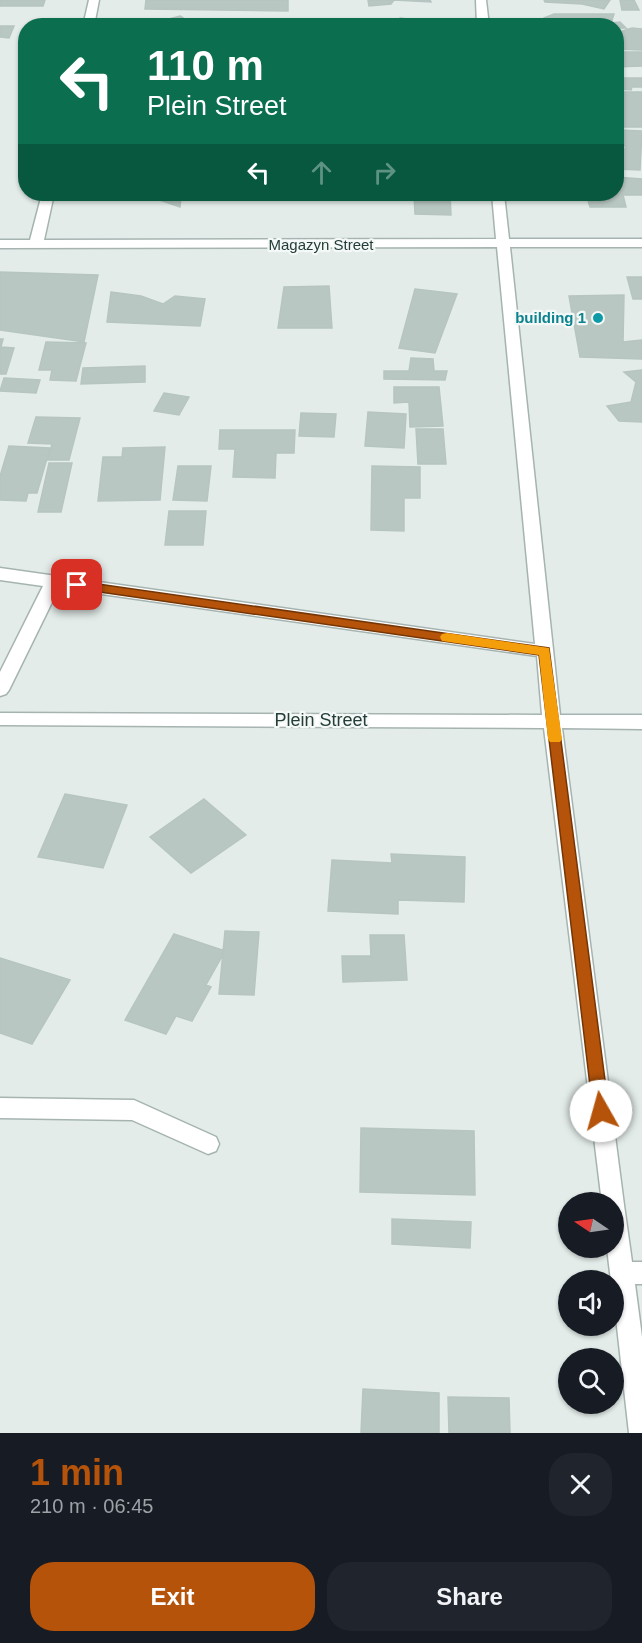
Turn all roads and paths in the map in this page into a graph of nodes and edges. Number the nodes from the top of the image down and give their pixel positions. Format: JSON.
{"nodes":[{"id":1,"x":94,"y":0,"type":"edge"},
{"id":2,"x":481,"y":0,"type":"edge"},
{"id":3,"x":90,"y":18,"type":"edge"},
{"id":4,"x":482,"y":18,"type":"edge"},
{"id":5,"x":46,"y":201,"type":"edge"},
{"id":6,"x":499,"y":201,"type":"edge"},
{"id":7,"x":502,"y":243,"type":"junction"},
{"id":8,"x":642,"y":243,"type":"edge"},
{"id":9,"x":0,"y":244,"type":"edge"},
{"id":10,"x":36,"y":244,"type":"junction"},
{"id":11,"x":0,"y":574,"type":"edge"},
{"id":12,"x":53,"y":582,"type":"junction"},
{"id":13,"x":545,"y":651,"type":"junction"},
{"id":14,"x":0,"y":690,"type":"edge"},
{"id":15,"x":0,"y":719,"type":"edge"},
{"id":16,"x":552,"y":721,"type":"junction"},
{"id":17,"x":642,"y":722,"type":"edge"},
{"id":18,"x":0,"y":1108,"type":"edge"},
{"id":19,"x":208,"y":1144,"type":"dead end"},
{"id":20,"x":612,"y":1192,"type":"edge"},
{"id":21,"x":624,"y":1245,"type":"edge"},
{"id":22,"x":632,"y":1273,"type":"edge"},
{"id":23,"x":642,"y":1433,"type":"edge"}],
"edges":[{"from":1,"to":3,"type":"street"},
{"from":2,"to":4,"type":"street"},
{"from":5,"to":10,"type":"street"},
{"from":6,"to":7,"type":"street"},
{"from":7,"to":8,"type":"street","name":"Magazyn Street"},
{"from":7,"to":10,"type":"street","name":"Magazyn Street"},
{"from":7,"to":13,"type":"street"},
{"from":9,"to":10,"type":"street","name":"Magazyn Street"},
{"from":11,"to":12,"type":"street"},
{"from":12,"to":13,"type":"street"},
{"from":12,"to":14,"type":"street"},
{"from":13,"to":16,"type":"street"},
{"from":15,"to":16,"type":"street","name":"Plein Street"},
{"from":16,"to":17,"type":"street","name":"Plein Street"},
{"from":16,"to":20,"type":"street"},
{"from":18,"to":19,"type":"street"},
{"from":21,"to":22,"type":"street"},
{"from":22,"to":23,"type":"street"}]}
